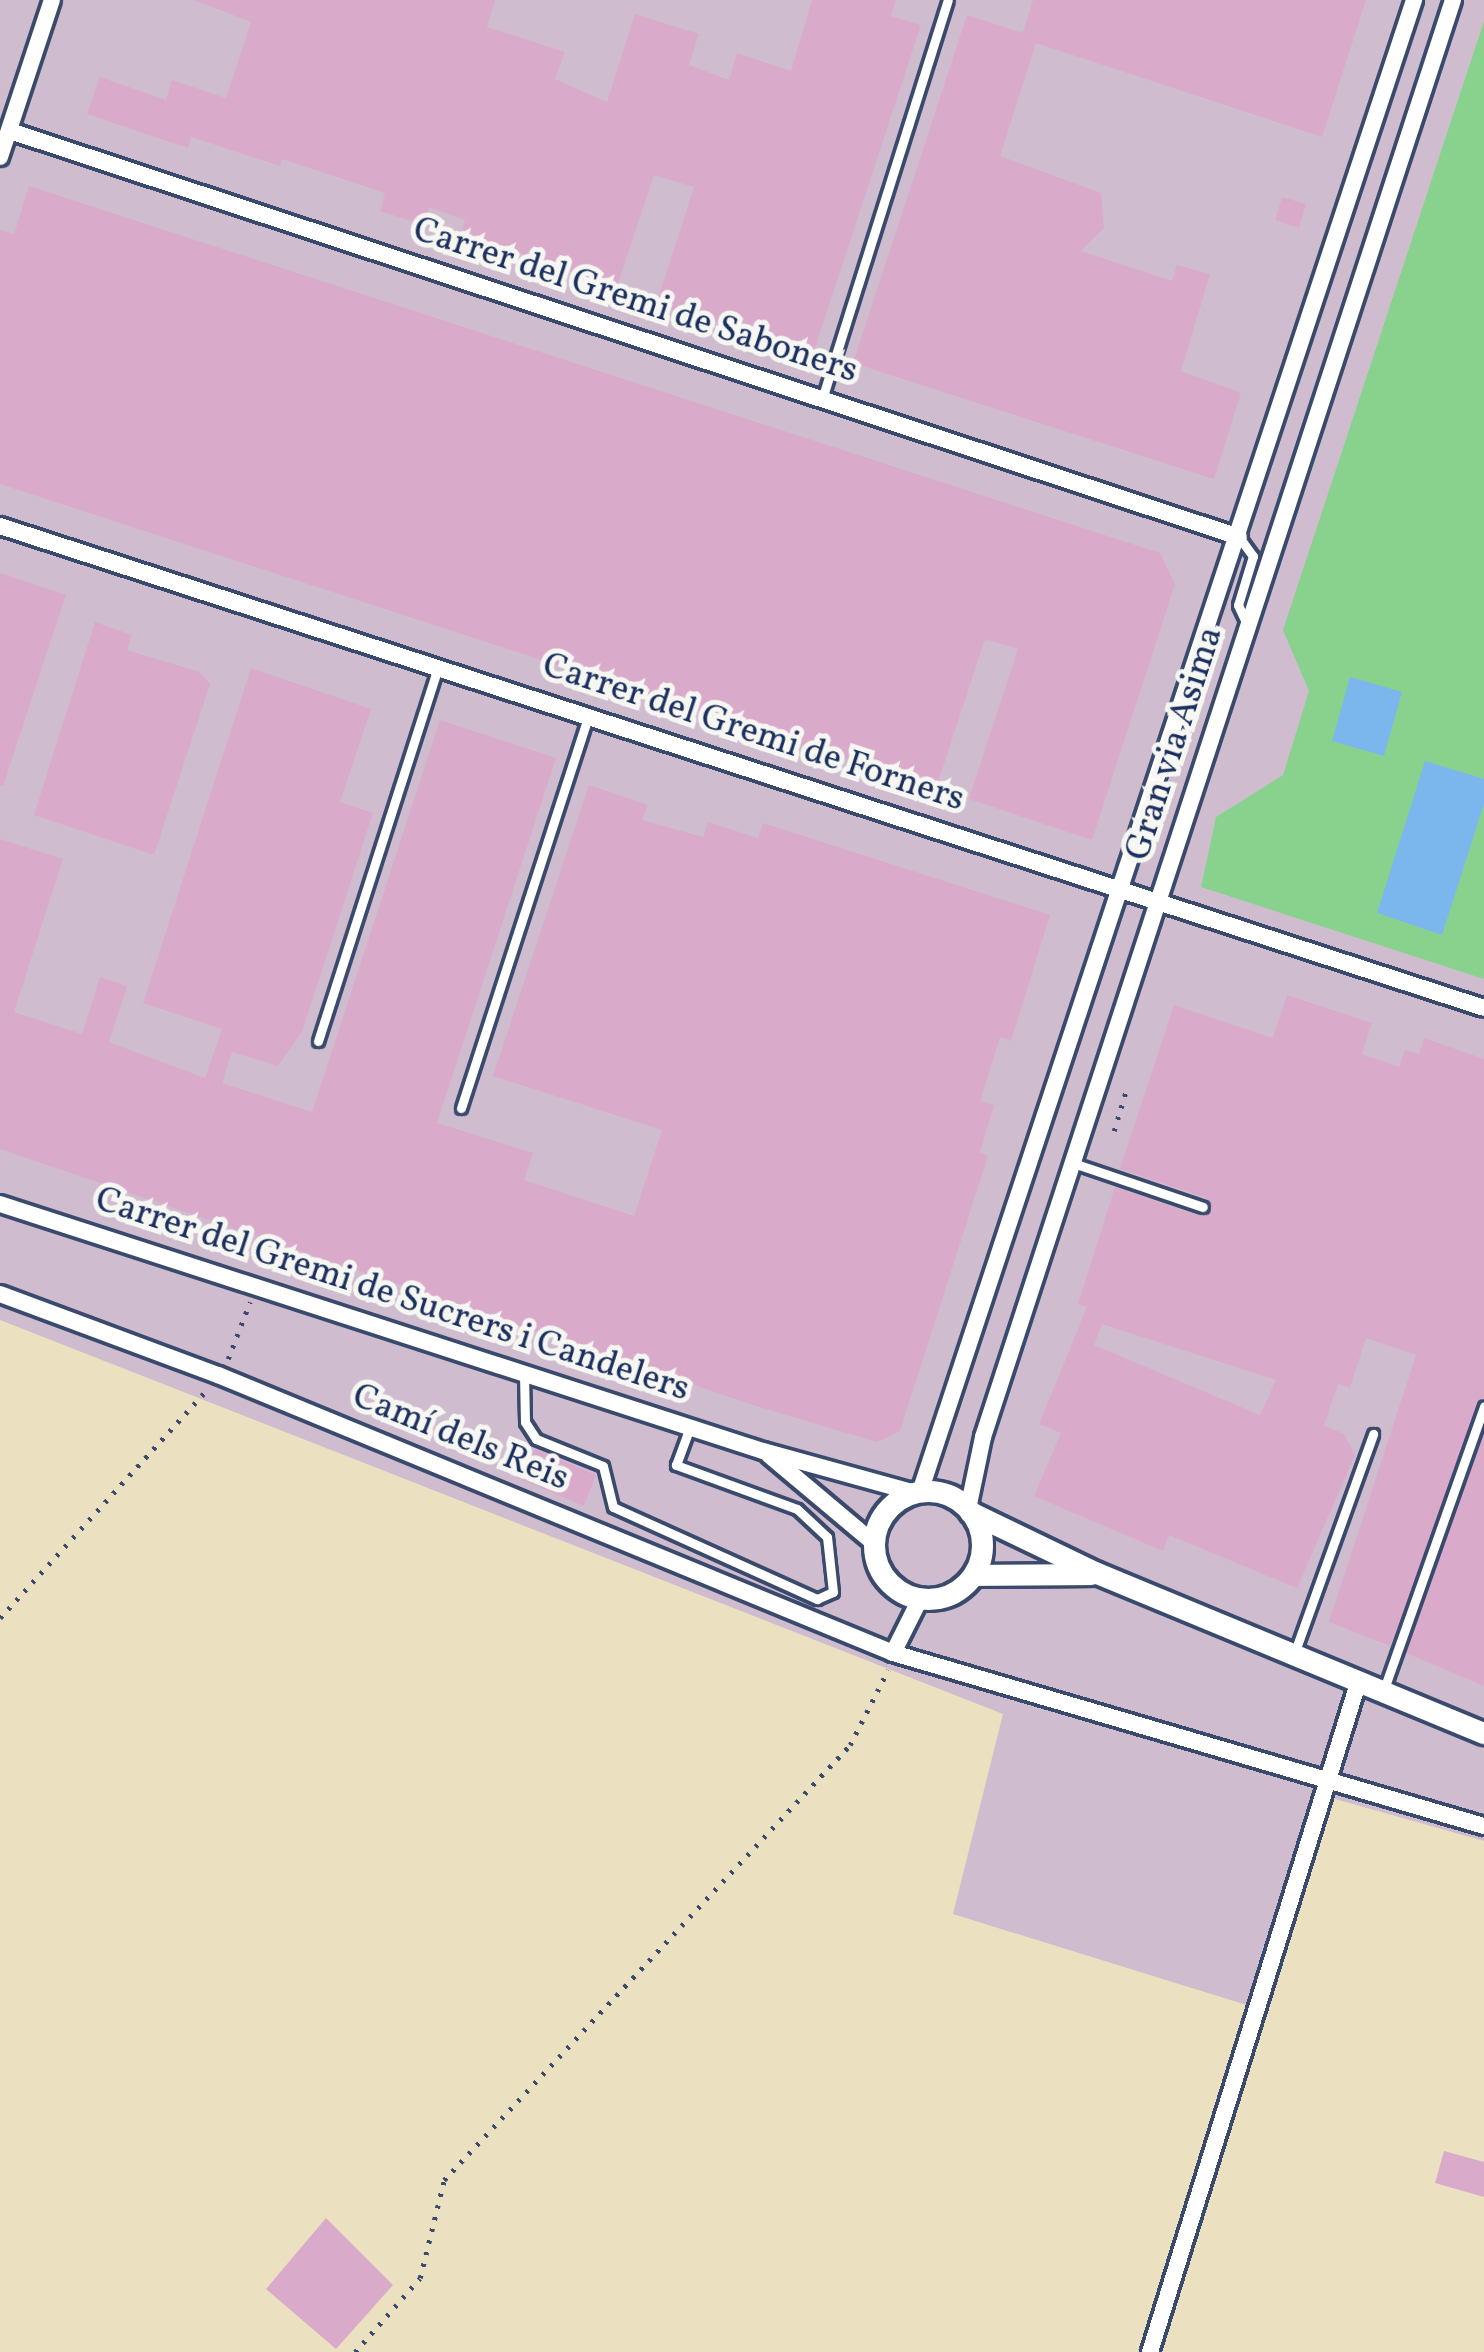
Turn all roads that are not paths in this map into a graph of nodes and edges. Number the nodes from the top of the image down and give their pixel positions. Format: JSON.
{"nodes":[{"id":1,"x":52,"y":0,"type":"edge"},
{"id":2,"x":949,"y":0,"type":"edge"},
{"id":3,"x":1414,"y":0,"type":"edge"},
{"id":4,"x":1453,"y":0,"type":"edge"},
{"id":5,"x":10,"y":130,"type":"junction"},
{"id":6,"x":0,"y":157,"type":"edge"},
{"id":7,"x":822,"y":399,"type":"junction"},
{"id":8,"x":0,"y":526,"type":"edge"},
{"id":9,"x":1239,"y":536,"type":"junction"},
{"id":10,"x":1249,"y":628,"type":"junction"},
{"id":11,"x":438,"y":667,"type":"junction"},
{"id":12,"x":588,"y":716,"type":"junction"},
{"id":13,"x":1125,"y":890,"type":"junction"},
{"id":14,"x":1159,"y":902,"type":"junction"},
{"id":15,"x":1484,"y":1008,"type":"edge"},
{"id":16,"x":318,"y":1041,"type":"dead end"},
{"id":17,"x":461,"y":1108,"type":"dead end"},
{"id":18,"x":1073,"y":1163,"type":"junction"},
{"id":19,"x":0,"y":1204,"type":"edge"},
{"id":20,"x":1203,"y":1207,"type":"dead end"},
{"id":21,"x":0,"y":1294,"type":"edge"},
{"id":22,"x":524,"y":1372,"type":"junction"},
{"id":23,"x":1484,"y":1406,"type":"edge"},
{"id":24,"x":690,"y":1427,"type":"junction"},
{"id":25,"x":1373,"y":1434,"type":"dead end"},
{"id":26,"x":763,"y":1451,"type":"junction"},
{"id":27,"x":918,"y":1492,"type":"junction"},
{"id":28,"x":969,"y":1511,"type":"junction"},
{"id":29,"x":874,"y":1543,"type":"junction"},
{"id":30,"x":974,"y":1574,"type":"junction"},
{"id":31,"x":1097,"y":1574,"type":"junction"},
{"id":32,"x":920,"y":1599,"type":"junction"},
{"id":33,"x":893,"y":1653,"type":"junction"},
{"id":34,"x":1294,"y":1654,"type":"junction"},
{"id":35,"x":1359,"y":1680,"type":"junction"},
{"id":36,"x":1384,"y":1690,"type":"junction"},
{"id":37,"x":1483,"y":1730,"type":"edge"},
{"id":38,"x":1324,"y":1783,"type":"junction"},
{"id":39,"x":1484,"y":1826,"type":"edge"},
{"id":40,"x":1150,"y":2352,"type":"edge"}],
"edges":[{"from":1,"to":5,"type":"street"},
{"from":2,"to":7,"type":"lane"},
{"from":3,"to":9,"type":"street","name":"Gran via Asima"},
{"from":4,"to":10,"type":"street","name":"Gran via Asima"},
{"from":5,"to":6,"type":"street"},
{"from":5,"to":7,"type":"street","name":"Carrer del Gremi de Saboners"},
{"from":7,"to":9,"type":"street","name":"Carrer del Gremi de Saboners"},
{"from":8,"to":11,"type":"street","name":"Carrer del Gremi de Forners"},
{"from":9,"to":10,"type":"lane"},
{"from":9,"to":13,"type":"street","name":"Gran via Asima"},
{"from":10,"to":14,"type":"street","name":"Gran via Asima"},
{"from":11,"to":12,"type":"street","name":"Carrer del Gremi de Forners"},
{"from":11,"to":16,"type":"lane"},
{"from":12,"to":13,"type":"street","name":"Carrer del Gremi de Forners"},
{"from":12,"to":17,"type":"lane"},
{"from":13,"to":14,"type":"street","name":"Carrer del Gremi de Forners"},
{"from":13,"to":27,"type":"street","name":"Gran via Asima"},
{"from":14,"to":15,"type":"street","name":"Carrer del Gremi de Forners"},
{"from":14,"to":18,"type":"street","name":"Gran via Asima"},
{"from":18,"to":20,"type":"lane"},
{"from":18,"to":28,"type":"street","name":"Gran via Asima"},
{"from":19,"to":22,"type":"street","name":"Carrer del Gremi de Sucrers i Candelers"},
{"from":21,"to":33,"type":"street","name":"Camí dels Reis"},
{"from":22,"to":24,"type":"street","name":"Carrer del Gremi de Sucrers i Candelers"},
{"from":22,"to":24,"type":"lane"},
{"from":23,"to":36,"type":"lane"},
{"from":24,"to":26,"type":"street","name":"Carrer del Gremi de Sucrers i Candelers"},
{"from":25,"to":34,"type":"lane"},
{"from":26,"to":27,"type":"street","name":"Carrer del Gremi de Sucrers i Candelers"},
{"from":26,"to":29,"type":"street","name":"Carrer del Gremi de Sucrers i Candelers"},
{"from":27,"to":28,"type":"street"},
{"from":27,"to":29,"type":"street"},
{"from":28,"to":30,"type":"street"},
{"from":28,"to":31,"type":"street"},
{"from":29,"to":32,"type":"street"},
{"from":30,"to":31,"type":"street"},
{"from":30,"to":32,"type":"street"},
{"from":31,"to":34,"type":"street"},
{"from":32,"to":33,"type":"street"},
{"from":33,"to":38,"type":"street","name":"Camí dels Reis"},
{"from":34,"to":35,"type":"street"},
{"from":35,"to":36,"type":"street"},
{"from":35,"to":38,"type":"street"},
{"from":36,"to":37,"type":"street"},
{"from":38,"to":39,"type":"street","name":"Camí dels Reis"},
{"from":38,"to":40,"type":"street"}]}
